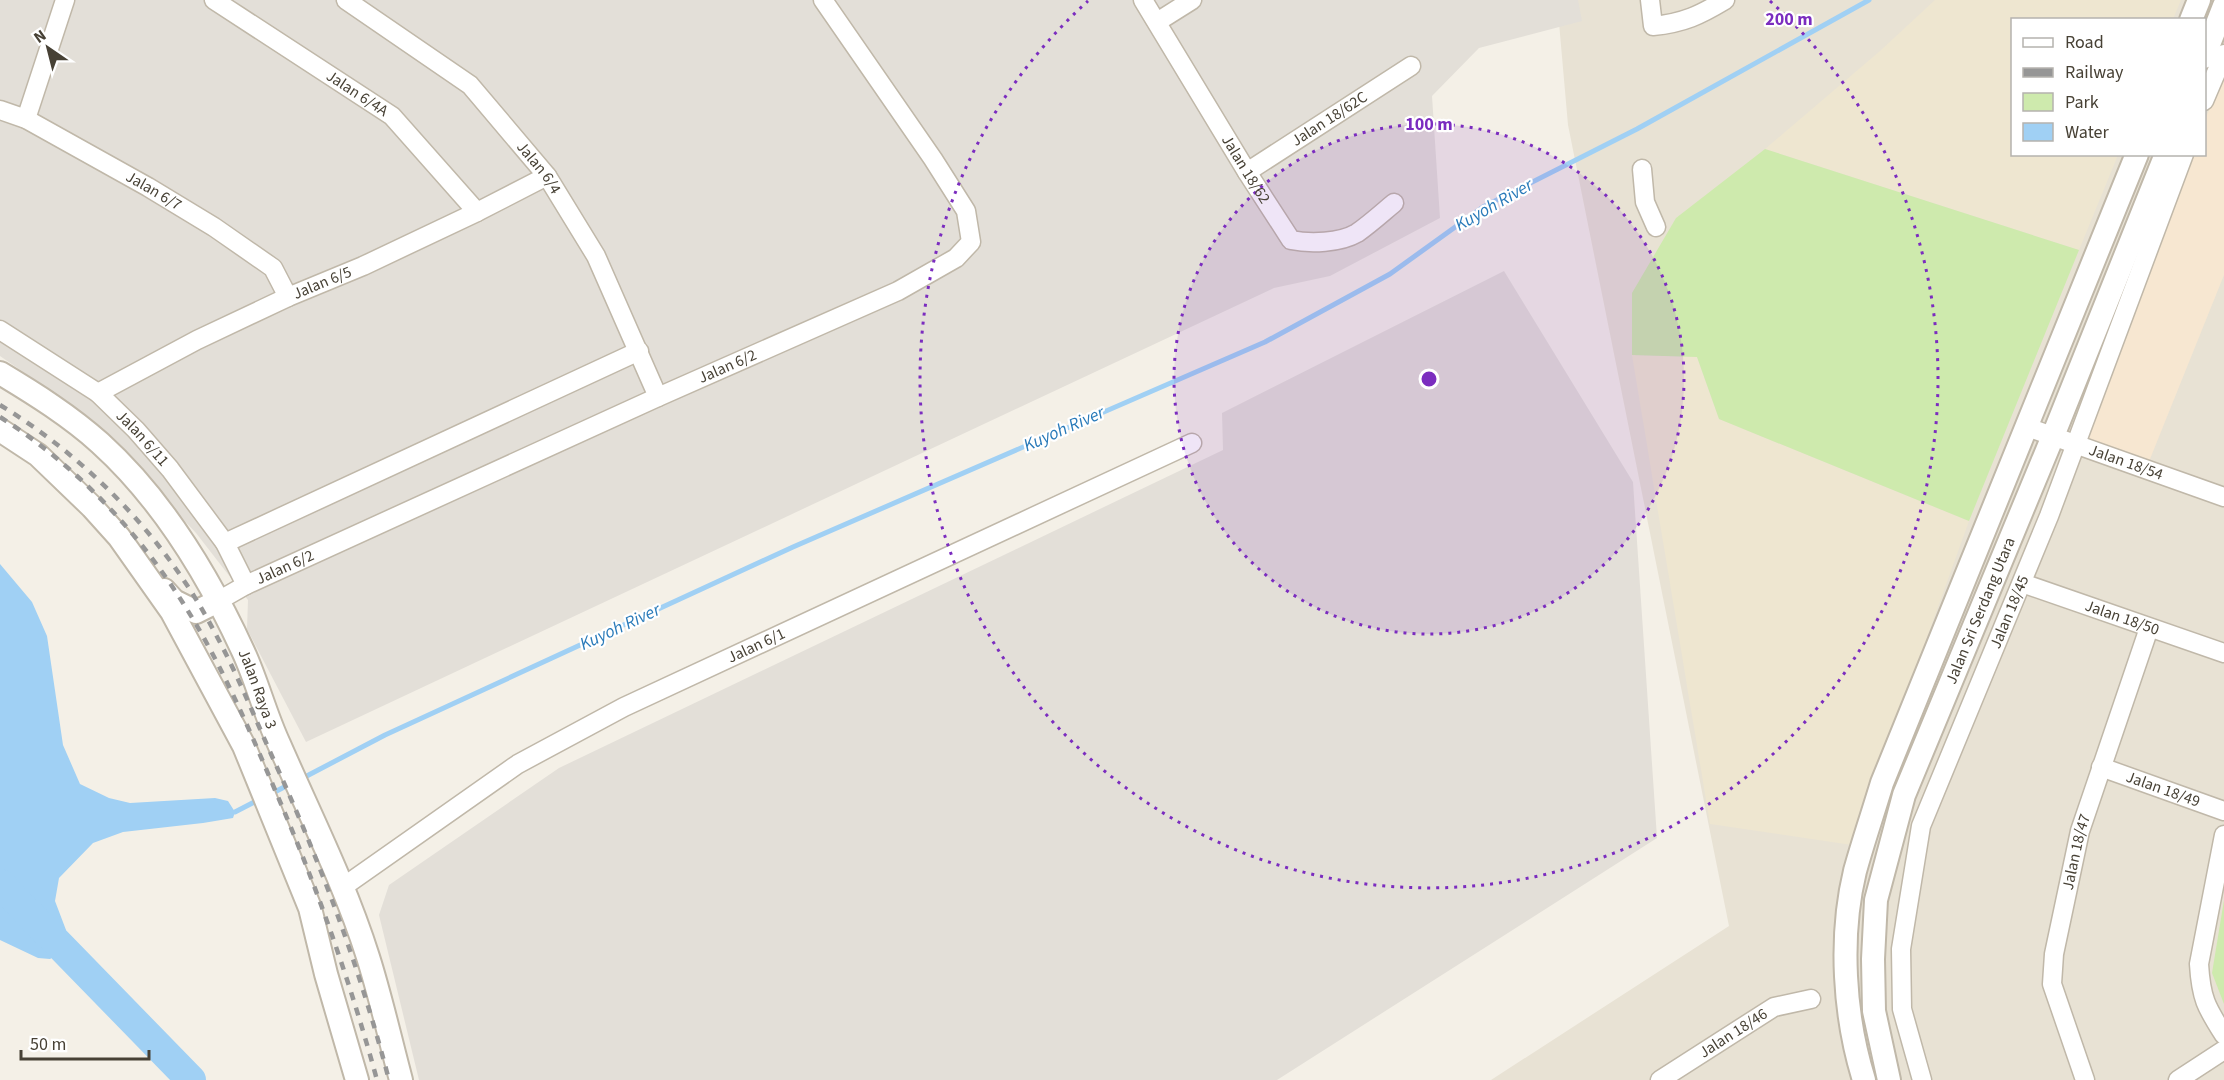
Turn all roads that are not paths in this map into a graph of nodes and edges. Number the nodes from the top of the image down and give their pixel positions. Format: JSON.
{"nodes":[{"id":1,"x":65,"y":0,"type":"edge"},
{"id":2,"x":214,"y":0,"type":"edge"},
{"id":3,"x":346,"y":0,"type":"edge"},
{"id":4,"x":823,"y":0,"type":"edge"},
{"id":5,"x":1143,"y":0,"type":"edge"},
{"id":6,"x":1192,"y":0,"type":"edge"},
{"id":7,"x":1650,"y":0,"type":"edge"},
{"id":8,"x":1725,"y":0,"type":"edge"},
{"id":9,"x":2199,"y":0,"type":"edge"},
{"id":10,"x":2224,"y":6,"type":"edge"},
{"id":11,"x":2193,"y":18,"type":"edge"},
{"id":12,"x":1158,"y":22,"type":"junction"},
{"id":13,"x":2206,"y":54,"type":"edge"},
{"id":14,"x":2224,"y":54,"type":"edge"},
{"id":15,"x":1411,"y":66,"type":"dead end"},
{"id":16,"x":2206,"y":99,"type":"edge"},
{"id":17,"x":0,"y":110,"type":"edge"},
{"id":18,"x":26,"y":119,"type":"junction"},
{"id":19,"x":2136,"y":156,"type":"edge"},
{"id":20,"x":2165,"y":156,"type":"edge"},
{"id":21,"x":2183,"y":156,"type":"edge"},
{"id":22,"x":1642,"y":169,"type":"dead end"},
{"id":23,"x":1247,"y":172,"type":"junction"},
{"id":24,"x":548,"y":176,"type":"junction"},
{"id":25,"x":1394,"y":203,"type":"dead end"},
{"id":26,"x":477,"y":212,"type":"junction"},
{"id":27,"x":1656,"y":227,"type":"dead end"},
{"id":28,"x":288,"y":297,"type":"junction"},
{"id":29,"x":0,"y":330,"type":"edge"},
{"id":30,"x":639,"y":351,"type":"junction"},
{"id":31,"x":0,"y":373,"type":"edge"},
{"id":32,"x":99,"y":393,"type":"junction"},
{"id":33,"x":658,"y":397,"type":"junction"},
{"id":34,"x":2027,"y":427,"type":"junction"},
{"id":35,"x":0,"y":430,"type":"edge"},
{"id":36,"x":2064,"y":440,"type":"junction"},
{"id":37,"x":1192,"y":443,"type":"dead end"},
{"id":38,"x":2223,"y":495,"type":"edge"},
{"id":39,"x":119,"y":537,"type":"junction"},
{"id":40,"x":225,"y":543,"type":"junction"},
{"id":41,"x":2022,"y":583,"type":"junction"},
{"id":42,"x":246,"y":585,"type":"junction"},
{"id":43,"x":218,"y":601,"type":"junction"},
{"id":44,"x":2149,"y":628,"type":"junction"},
{"id":45,"x":2224,"y":653,"type":"edge"},
{"id":46,"x":2102,"y":767,"type":"junction"},
{"id":47,"x":2224,"y":811,"type":"edge"},
{"id":48,"x":2224,"y":835,"type":"edge"},
{"id":49,"x":343,"y":888,"type":"junction"},
{"id":50,"x":1810,"y":999,"type":"dead end"},
{"id":51,"x":2224,"y":1035,"type":"edge"},
{"id":52,"x":2224,"y":1050,"type":"edge"},
{"id":53,"x":2189,"y":1077,"type":"edge"},
{"id":54,"x":357,"y":1080,"type":"edge"},
{"id":55,"x":401,"y":1080,"type":"edge"},
{"id":56,"x":1660,"y":1080,"type":"edge"},
{"id":57,"x":1864,"y":1080,"type":"edge"},
{"id":58,"x":1889,"y":1080,"type":"edge"},
{"id":59,"x":1922,"y":1080,"type":"edge"},
{"id":60,"x":2085,"y":1080,"type":"edge"}],
"edges":[{"from":1,"to":18,"type":"street"},
{"from":2,"to":26,"type":"street","name":"Jalan 6/4A"},
{"from":3,"to":24,"type":"street","name":"Jalan 6/4"},
{"from":4,"to":33,"type":"street","name":"Jalan 6/2"},
{"from":5,"to":12,"type":"street","name":"Jalan 18/62"},
{"from":6,"to":12,"type":"street"},
{"from":7,"to":8,"type":"street"},
{"from":9,"to":11,"type":"street"},
{"from":10,"to":13,"type":"street"},
{"from":12,"to":23,"type":"street","name":"Jalan 18/62"},
{"from":14,"to":16,"type":"street"},
{"from":15,"to":23,"type":"street","name":"Jalan 18/62C"},
{"from":17,"to":18,"type":"street","name":"Jalan 6/7"},
{"from":18,"to":28,"type":"street","name":"Jalan 6/7"},
{"from":19,"to":34,"type":"street","name":"Jalan Sri Serdang Utara"},
{"from":20,"to":36,"type":"street","name":"Jalan Sri Serdang Utara"},
{"from":21,"to":36,"type":"street","name":"Jalan 18/45"},
{"from":22,"to":27,"type":"street"},
{"from":23,"to":25,"type":"street","name":"Jalan 18/62"},
{"from":24,"to":26,"type":"street","name":"Jalan 6/5"},
{"from":24,"to":30,"type":"street","name":"Jalan 6/4"},
{"from":26,"to":28,"type":"street","name":"Jalan 6/5"},
{"from":28,"to":32,"type":"street","name":"Jalan 6/5"},
{"from":29,"to":32,"type":"street","name":"Jalan 6/11"},
{"from":30,"to":33,"type":"street","name":"Jalan 6/4"},
{"from":30,"to":40,"type":"street"},
{"from":31,"to":43,"type":"street","name":"Jalan Raya 3"},
{"from":32,"to":40,"type":"street","name":"Jalan 6/11"},
{"from":33,"to":42,"type":"street","name":"Jalan 6/2"},
{"from":34,"to":36,"type":"street","name":"Jalan 18/54"},
{"from":34,"to":57,"type":"street","name":"Jalan Sri Serdang Utara"},
{"from":35,"to":39,"type":"street","name":"Jalan Raya 3"},
{"from":36,"to":38,"type":"street","name":"Jalan 18/54"},
{"from":36,"to":41,"type":"street","name":"Jalan 18/45"},
{"from":36,"to":58,"type":"street","name":"Jalan Sri Serdang Utara"},
{"from":37,"to":49,"type":"street","name":"Jalan 6/1"},
{"from":39,"to":43,"type":"street"},
{"from":39,"to":54,"type":"street","name":"Jalan Raya 3"},
{"from":40,"to":42,"type":"street","name":"Jalan 6/11"},
{"from":41,"to":44,"type":"street","name":"Jalan 18/50"},
{"from":41,"to":59,"type":"street","name":"Jalan 18/45"},
{"from":42,"to":43,"type":"street","name":"Jalan 6/2"},
{"from":43,"to":49,"type":"street","name":"Jalan Raya 3"},
{"from":44,"to":45,"type":"street","name":"Jalan 18/50"},
{"from":44,"to":46,"type":"street","name":"Jalan 18/47"},
{"from":46,"to":47,"type":"street","name":"Jalan 18/49"},
{"from":46,"to":60,"type":"street","name":"Jalan 18/47"},
{"from":48,"to":51,"type":"street"},
{"from":49,"to":55,"type":"street","name":"Jalan Raya 3"},
{"from":50,"to":56,"type":"street","name":"Jalan 18/46"},
{"from":52,"to":53,"type":"street"}]}
